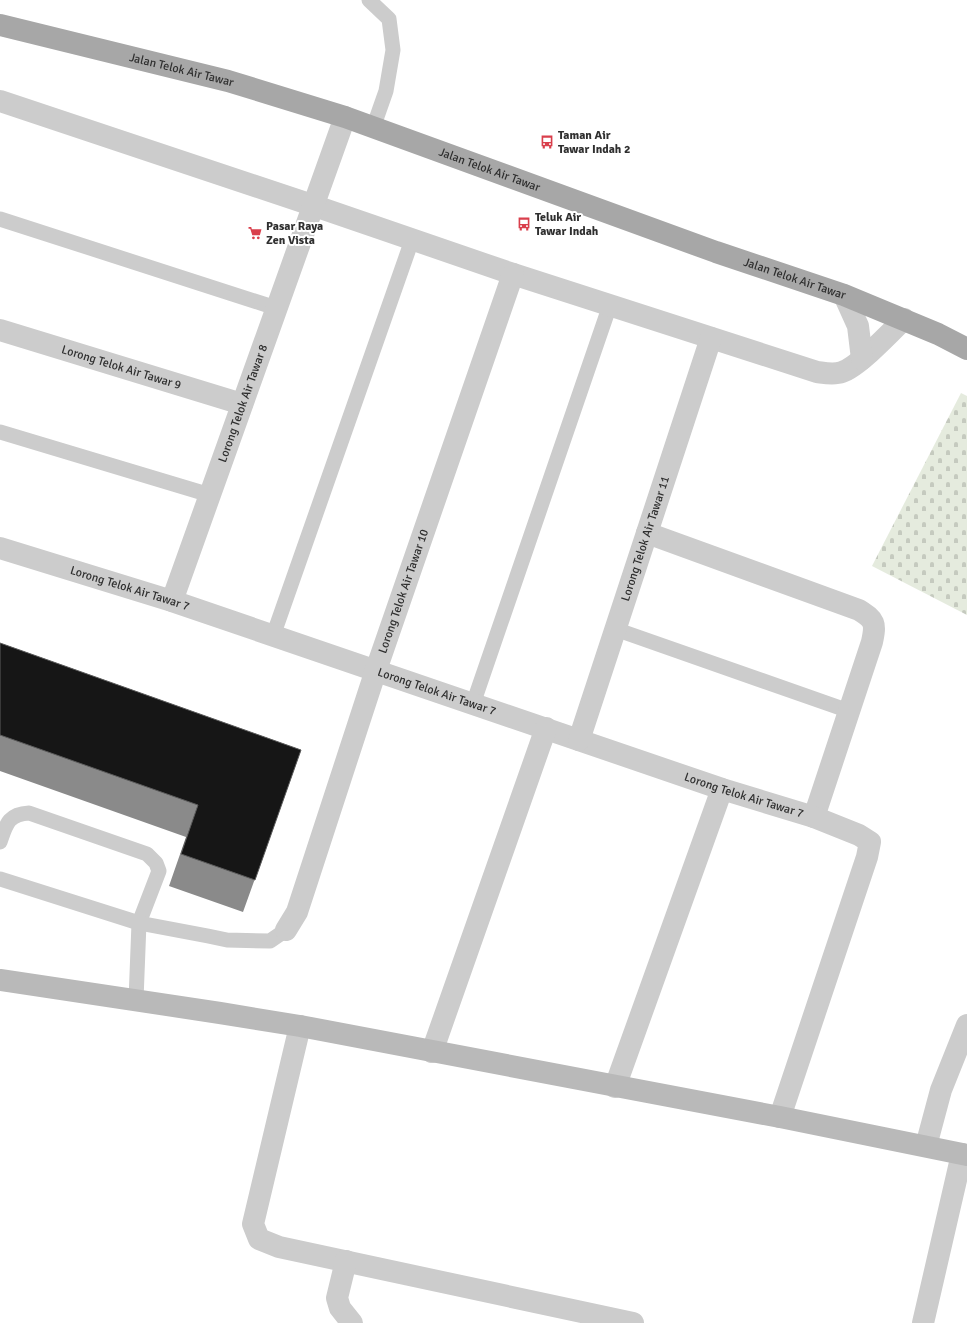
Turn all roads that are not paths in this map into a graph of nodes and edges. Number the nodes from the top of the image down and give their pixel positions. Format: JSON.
{"nodes":[{"id":1,"x":369,"y":0,"type":"edge"},
{"id":2,"x":0,"y":25,"type":"edge"},
{"id":3,"x":0,"y":101,"type":"edge"},
{"id":4,"x":344,"y":117,"type":"junction"},
{"id":5,"x":373,"y":128,"type":"junction"},
{"id":6,"x":312,"y":205,"type":"junction"},
{"id":7,"x":0,"y":219,"type":"edge"},
{"id":8,"x":412,"y":240,"type":"junction"},
{"id":9,"x":512,"y":274,"type":"junction"},
{"id":10,"x":844,"y":295,"type":"junction"},
{"id":11,"x":610,"y":305,"type":"junction"},
{"id":12,"x":276,"y":308,"type":"junction"},
{"id":13,"x":904,"y":319,"type":"junction"},
{"id":14,"x":0,"y":330,"type":"edge"},
{"id":15,"x":711,"y":338,"type":"junction"},
{"id":16,"x":967,"y":349,"type":"edge"},
{"id":17,"x":862,"y":359,"type":"junction"},
{"id":18,"x":242,"y":404,"type":"junction"},
{"id":19,"x":0,"y":432,"type":"edge"},
{"id":20,"x":210,"y":495,"type":"junction"},
{"id":21,"x":647,"y":533,"type":"junction"},
{"id":22,"x":0,"y":548,"type":"edge"},
{"id":23,"x":172,"y":601,"type":"junction"},
{"id":24,"x":616,"y":630,"type":"junction"},
{"id":25,"x":272,"y":636,"type":"junction"},
{"id":26,"x":376,"y":670,"type":"junction"},
{"id":27,"x":474,"y":704,"type":"junction"},
{"id":28,"x":848,"y":711,"type":"junction"},
{"id":29,"x":546,"y":728,"type":"junction"},
{"id":30,"x":579,"y":740,"type":"junction"},
{"id":31,"x":722,"y":789,"type":"junction"},
{"id":32,"x":814,"y":817,"type":"junction"},
{"id":33,"x":0,"y":842,"type":"edge"},
{"id":34,"x":0,"y":879,"type":"edge"},
{"id":35,"x":139,"y":923,"type":"junction"},
{"id":36,"x":286,"y":930,"type":"joint"},
{"id":37,"x":0,"y":980,"type":"edge"},
{"id":38,"x":136,"y":1000,"type":"junction"},
{"id":39,"x":967,"y":1025,"type":"edge"},
{"id":40,"x":300,"y":1026,"type":"junction"},
{"id":41,"x":432,"y":1052,"type":"junction"},
{"id":42,"x":615,"y":1087,"type":"junction"},
{"id":43,"x":780,"y":1117,"type":"junction"},
{"id":44,"x":926,"y":1146,"type":"junction"},
{"id":45,"x":964,"y":1154,"type":"edge"},
{"id":46,"x":346,"y":1261,"type":"junction"},
{"id":47,"x":352,"y":1323,"type":"edge"},
{"id":48,"x":633,"y":1323,"type":"edge"},
{"id":49,"x":923,"y":1323,"type":"edge"}],
"edges":[{"from":1,"to":5,"type":"lane"},
{"from":2,"to":4,"type":"main road","name":"Jalan Telok Air Tawar"},
{"from":3,"to":6,"type":"street"},
{"from":4,"to":5,"type":"main road","name":"Jalan Telok Air Tawar"},
{"from":4,"to":6,"type":"street","name":"Lorong Telok Air Tawar 8"},
{"from":5,"to":10,"type":"main road","name":"Jalan Telok Air Tawar"},
{"from":6,"to":8,"type":"street"},
{"from":6,"to":12,"type":"street","name":"Lorong Telok Air Tawar 8"},
{"from":7,"to":12,"type":"lane"},
{"from":8,"to":9,"type":"street"},
{"from":8,"to":25,"type":"lane"},
{"from":9,"to":11,"type":"street"},
{"from":9,"to":26,"type":"street","name":"Lorong Telok Air Tawar 10"},
{"from":10,"to":13,"type":"main road","name":"Jalan Telok Air Tawar"},
{"from":10,"to":17,"type":"street"},
{"from":11,"to":15,"type":"street"},
{"from":11,"to":27,"type":"lane"},
{"from":12,"to":18,"type":"street","name":"Lorong Telok Air Tawar 8"},
{"from":13,"to":16,"type":"main road","name":"Jalan Telok Air Tawar"},
{"from":13,"to":17,"type":"street"},
{"from":14,"to":18,"type":"street","name":"Lorong Telok Air Tawar 9"},
{"from":15,"to":17,"type":"street"},
{"from":15,"to":21,"type":"street","name":"Lorong Telok Air Tawar 11"},
{"from":18,"to":20,"type":"street","name":"Lorong Telok Air Tawar 8"},
{"from":19,"to":20,"type":"lane"},
{"from":20,"to":23,"type":"street","name":"Lorong Telok Air Tawar 8"},
{"from":21,"to":24,"type":"street","name":"Lorong Telok Air Tawar 11"},
{"from":21,"to":28,"type":"street"},
{"from":22,"to":23,"type":"street","name":"Lorong Telok Air Tawar 7"},
{"from":23,"to":25,"type":"street","name":"Lorong Telok Air Tawar 7"},
{"from":24,"to":28,"type":"lane"},
{"from":24,"to":30,"type":"street","name":"Lorong Telok Air Tawar 11"},
{"from":25,"to":26,"type":"street","name":"Lorong Telok Air Tawar 7"},
{"from":26,"to":27,"type":"street","name":"Lorong Telok Air Tawar 7"},
{"from":26,"to":36,"type":"street","name":"Lorong Telok Air Tawar 10"},
{"from":27,"to":29,"type":"street","name":"Lorong Telok Air Tawar 7"},
{"from":28,"to":32,"type":"street"},
{"from":29,"to":30,"type":"street","name":"Lorong Telok Air Tawar 7"},
{"from":29,"to":41,"type":"street"},
{"from":30,"to":31,"type":"street","name":"Lorong Telok Air Tawar 7"},
{"from":31,"to":32,"type":"street","name":"Lorong Telok Air Tawar 7"},
{"from":31,"to":42,"type":"street"},
{"from":32,"to":43,"type":"street","name":"Lorong Telok Air Tawar 7"},
{"from":33,"to":35,"type":"lane"},
{"from":34,"to":35,"type":"lane"},
{"from":35,"to":36,"type":"lane"},
{"from":35,"to":38,"type":"lane"},
{"from":37,"to":38,"type":"main road"},
{"from":38,"to":40,"type":"main road"},
{"from":39,"to":44,"type":"street"},
{"from":40,"to":41,"type":"main road"},
{"from":40,"to":46,"type":"street"},
{"from":41,"to":42,"type":"main road"},
{"from":42,"to":43,"type":"main road"},
{"from":43,"to":44,"type":"main road"},
{"from":44,"to":45,"type":"main road"},
{"from":45,"to":49,"type":"street"},
{"from":46,"to":47,"type":"street"},
{"from":46,"to":48,"type":"street"}]}
